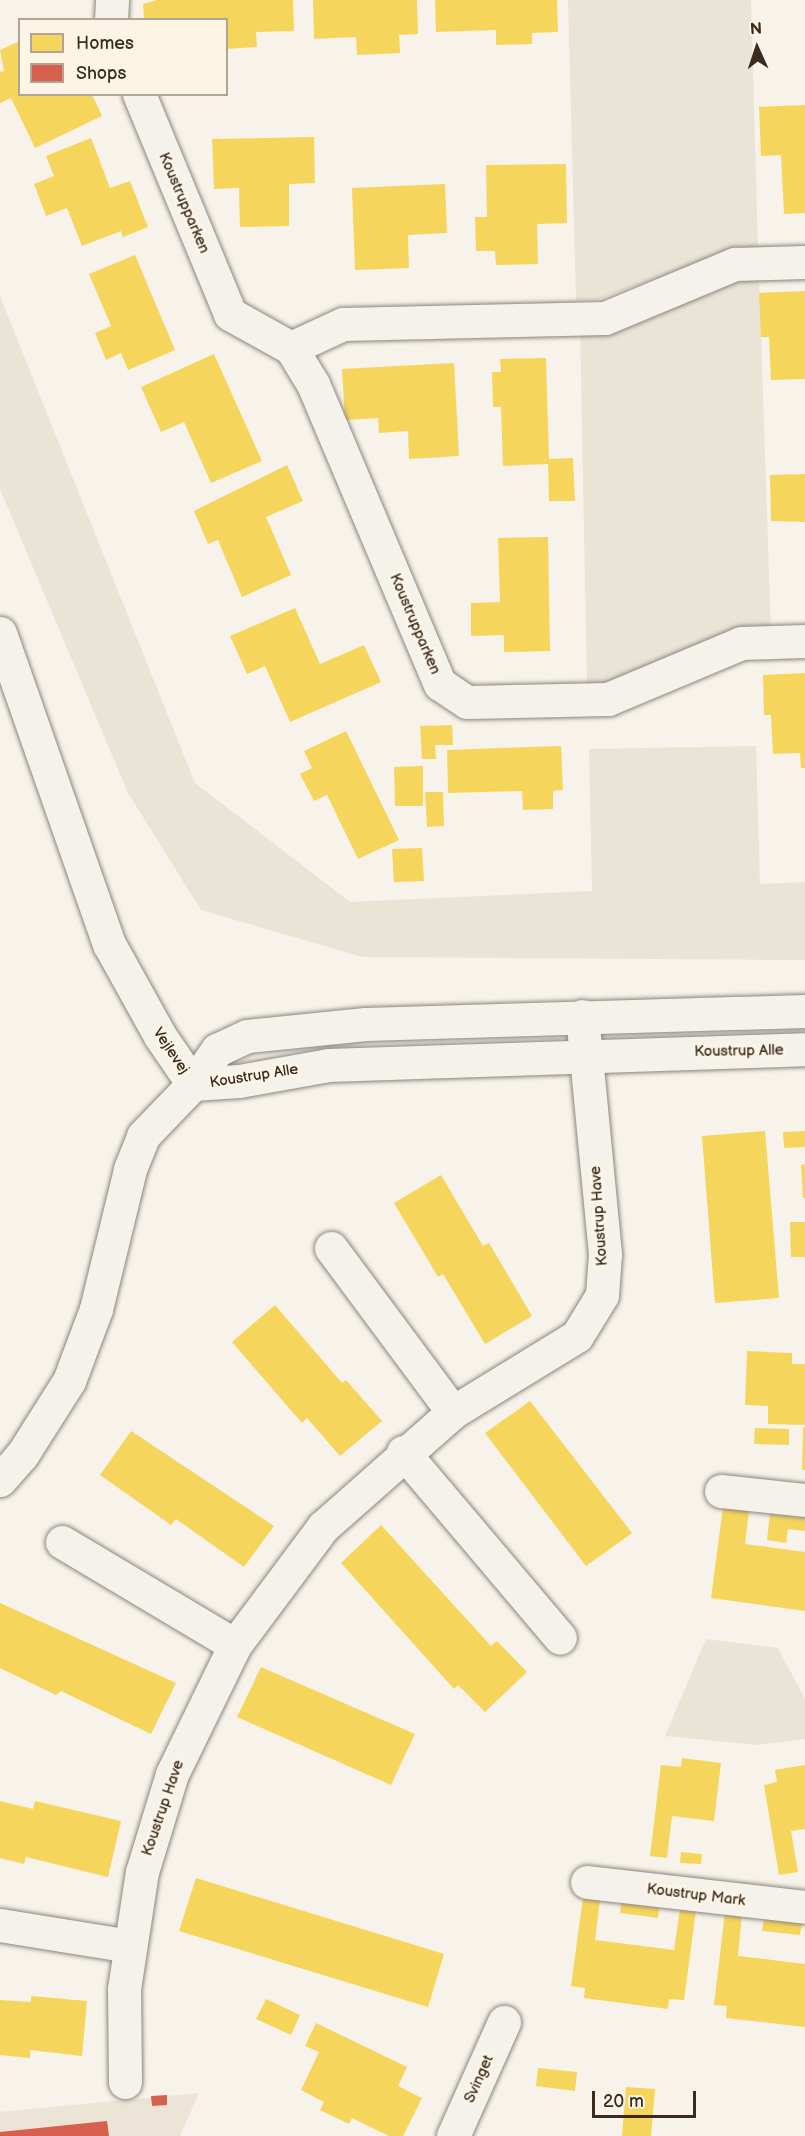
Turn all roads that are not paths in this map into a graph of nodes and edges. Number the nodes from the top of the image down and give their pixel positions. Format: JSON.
{"nodes":[{"id":1,"x":111,"y":0,"type":"edge"},
{"id":2,"x":111,"y":18,"type":"edge"},
{"id":3,"x":140,"y":96,"type":"edge"},
{"id":4,"x":805,"y":262,"type":"edge"},
{"id":5,"x":291,"y":348,"type":"junction"},
{"id":6,"x":0,"y":633,"type":"edge"},
{"id":7,"x":805,"y":641,"type":"edge"},
{"id":8,"x":805,"y":1011,"type":"edge"},
{"id":9,"x":582,"y":1016,"type":"junction"},
{"id":10,"x":805,"y":1049,"type":"edge"},
{"id":11,"x":585,"y":1055,"type":"junction"},
{"id":12,"x":193,"y":1084,"type":"junction"},
{"id":13,"x":332,"y":1248,"type":"dead end"},
{"id":14,"x":453,"y":1412,"type":"junction"},
{"id":15,"x":403,"y":1452,"type":"junction"},
{"id":16,"x":0,"y":1480,"type":"edge"},
{"id":17,"x":721,"y":1491,"type":"dead end"},
{"id":18,"x":805,"y":1500,"type":"edge"},
{"id":19,"x":62,"y":1542,"type":"dead end"},
{"id":20,"x":560,"y":1638,"type":"dead end"},
{"id":21,"x":236,"y":1645,"type":"junction"},
{"id":22,"x":587,"y":1882,"type":"dead end"},
{"id":23,"x":805,"y":1907,"type":"edge"},
{"id":24,"x":0,"y":1925,"type":"edge"},
{"id":25,"x":129,"y":1946,"type":"junction"},
{"id":26,"x":504,"y":2022,"type":"dead end"},
{"id":27,"x":126,"y":2082,"type":"dead end"},
{"id":28,"x":453,"y":2136,"type":"edge"}],
"edges":[{"from":1,"to":2,"type":"street"},
{"from":3,"to":5,"type":"street","name":"Koustrupparken"},
{"from":4,"to":5,"type":"street"},
{"from":5,"to":7,"type":"street","name":"Koustrupparken"},
{"from":6,"to":12,"type":"street","name":"Vejlevej"},
{"from":8,"to":9,"type":"street","name":"Koustrup Alle"},
{"from":9,"to":11,"type":"street","name":"Koustrup Have"},
{"from":9,"to":12,"type":"street","name":"Koustrup Alle"},
{"from":10,"to":11,"type":"street","name":"Koustrup Alle"},
{"from":11,"to":12,"type":"street","name":"Koustrup Alle"},
{"from":11,"to":14,"type":"street","name":"Koustrup Have"},
{"from":12,"to":16,"type":"street","name":"Vejlevej"},
{"from":13,"to":14,"type":"street"},
{"from":14,"to":15,"type":"street","name":"Koustrup Have"},
{"from":15,"to":20,"type":"street"},
{"from":15,"to":21,"type":"street","name":"Koustrup Have"},
{"from":17,"to":18,"type":"street"},
{"from":19,"to":21,"type":"street"},
{"from":21,"to":25,"type":"street","name":"Koustrup Have"},
{"from":22,"to":23,"type":"street","name":"Koustrup Mark"},
{"from":24,"to":25,"type":"street"},
{"from":25,"to":27,"type":"street","name":"Koustrup Have"},
{"from":26,"to":28,"type":"street","name":"Svinget"}]}
